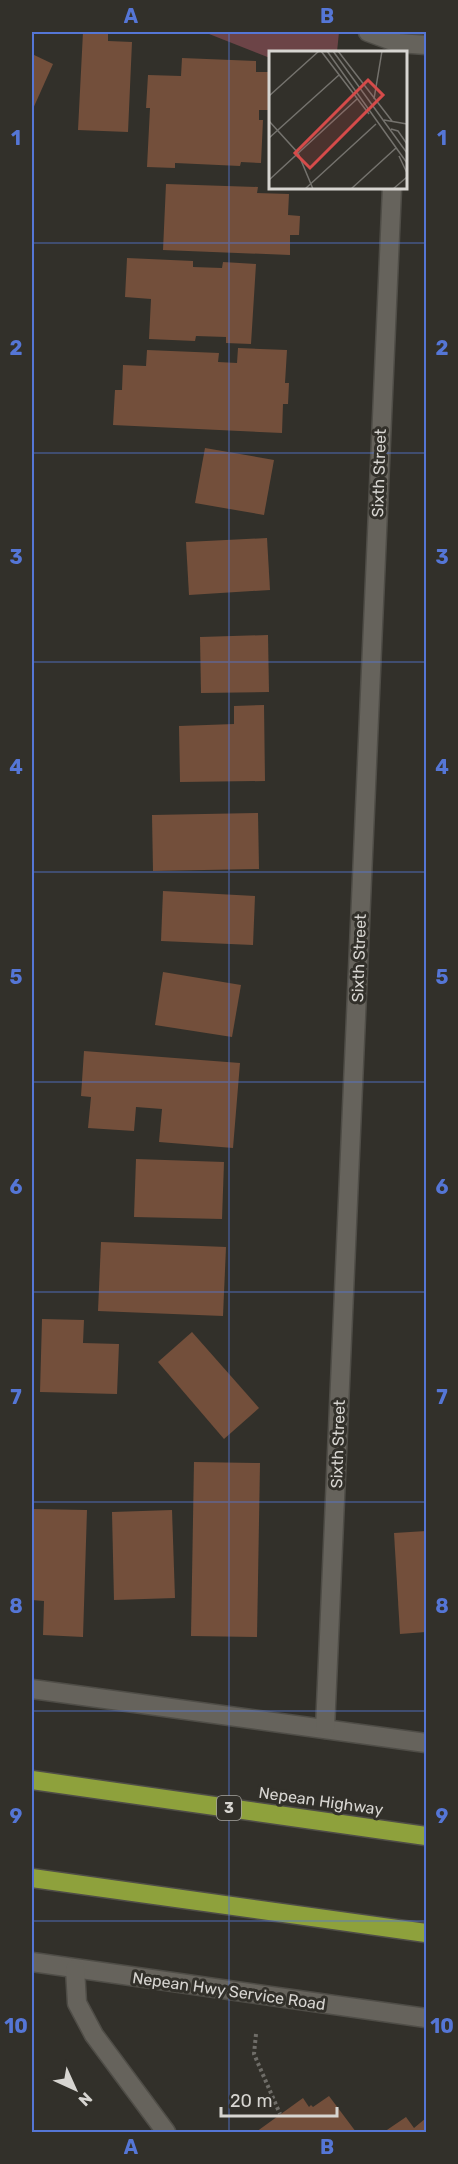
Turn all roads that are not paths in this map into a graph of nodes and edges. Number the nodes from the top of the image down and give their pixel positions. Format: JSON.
{"nodes":[{"id":1,"x":368,"y":32,"type":"edge"},
{"id":2,"x":398,"y":42,"type":"edge"},
{"id":3,"x":426,"y":45,"type":"edge"},
{"id":4,"x":392,"y":189,"type":"edge"},
{"id":5,"x":32,"y":1689,"type":"edge"},
{"id":6,"x":325,"y":1729,"type":"junction"},
{"id":7,"x":426,"y":1743,"type":"edge"},
{"id":8,"x":32,"y":1780,"type":"edge"},
{"id":9,"x":426,"y":1836,"type":"edge"},
{"id":10,"x":32,"y":1878,"type":"edge"},
{"id":11,"x":426,"y":1933,"type":"edge"},
{"id":12,"x":32,"y":1962,"type":"edge"},
{"id":13,"x":75,"y":1969,"type":"junction"},
{"id":14,"x":426,"y":2018,"type":"edge"},
{"id":15,"x":166,"y":2133,"type":"edge"}],
"edges":[{"from":1,"to":2,"type":"street"},
{"from":2,"to":3,"type":"street"},
{"from":4,"to":6,"type":"street","name":"Sixth Street"},
{"from":5,"to":6,"type":"street"},
{"from":6,"to":7,"type":"street"},
{"from":8,"to":9,"type":"highway","name":"Nepean Highway","number":"3"},
{"from":10,"to":11,"type":"highway"},
{"from":12,"to":13,"type":"street","name":"Nepean Hwy Service Road"},
{"from":13,"to":14,"type":"street","name":"Nepean Hwy Service Road"},
{"from":13,"to":15,"type":"street"}]}
